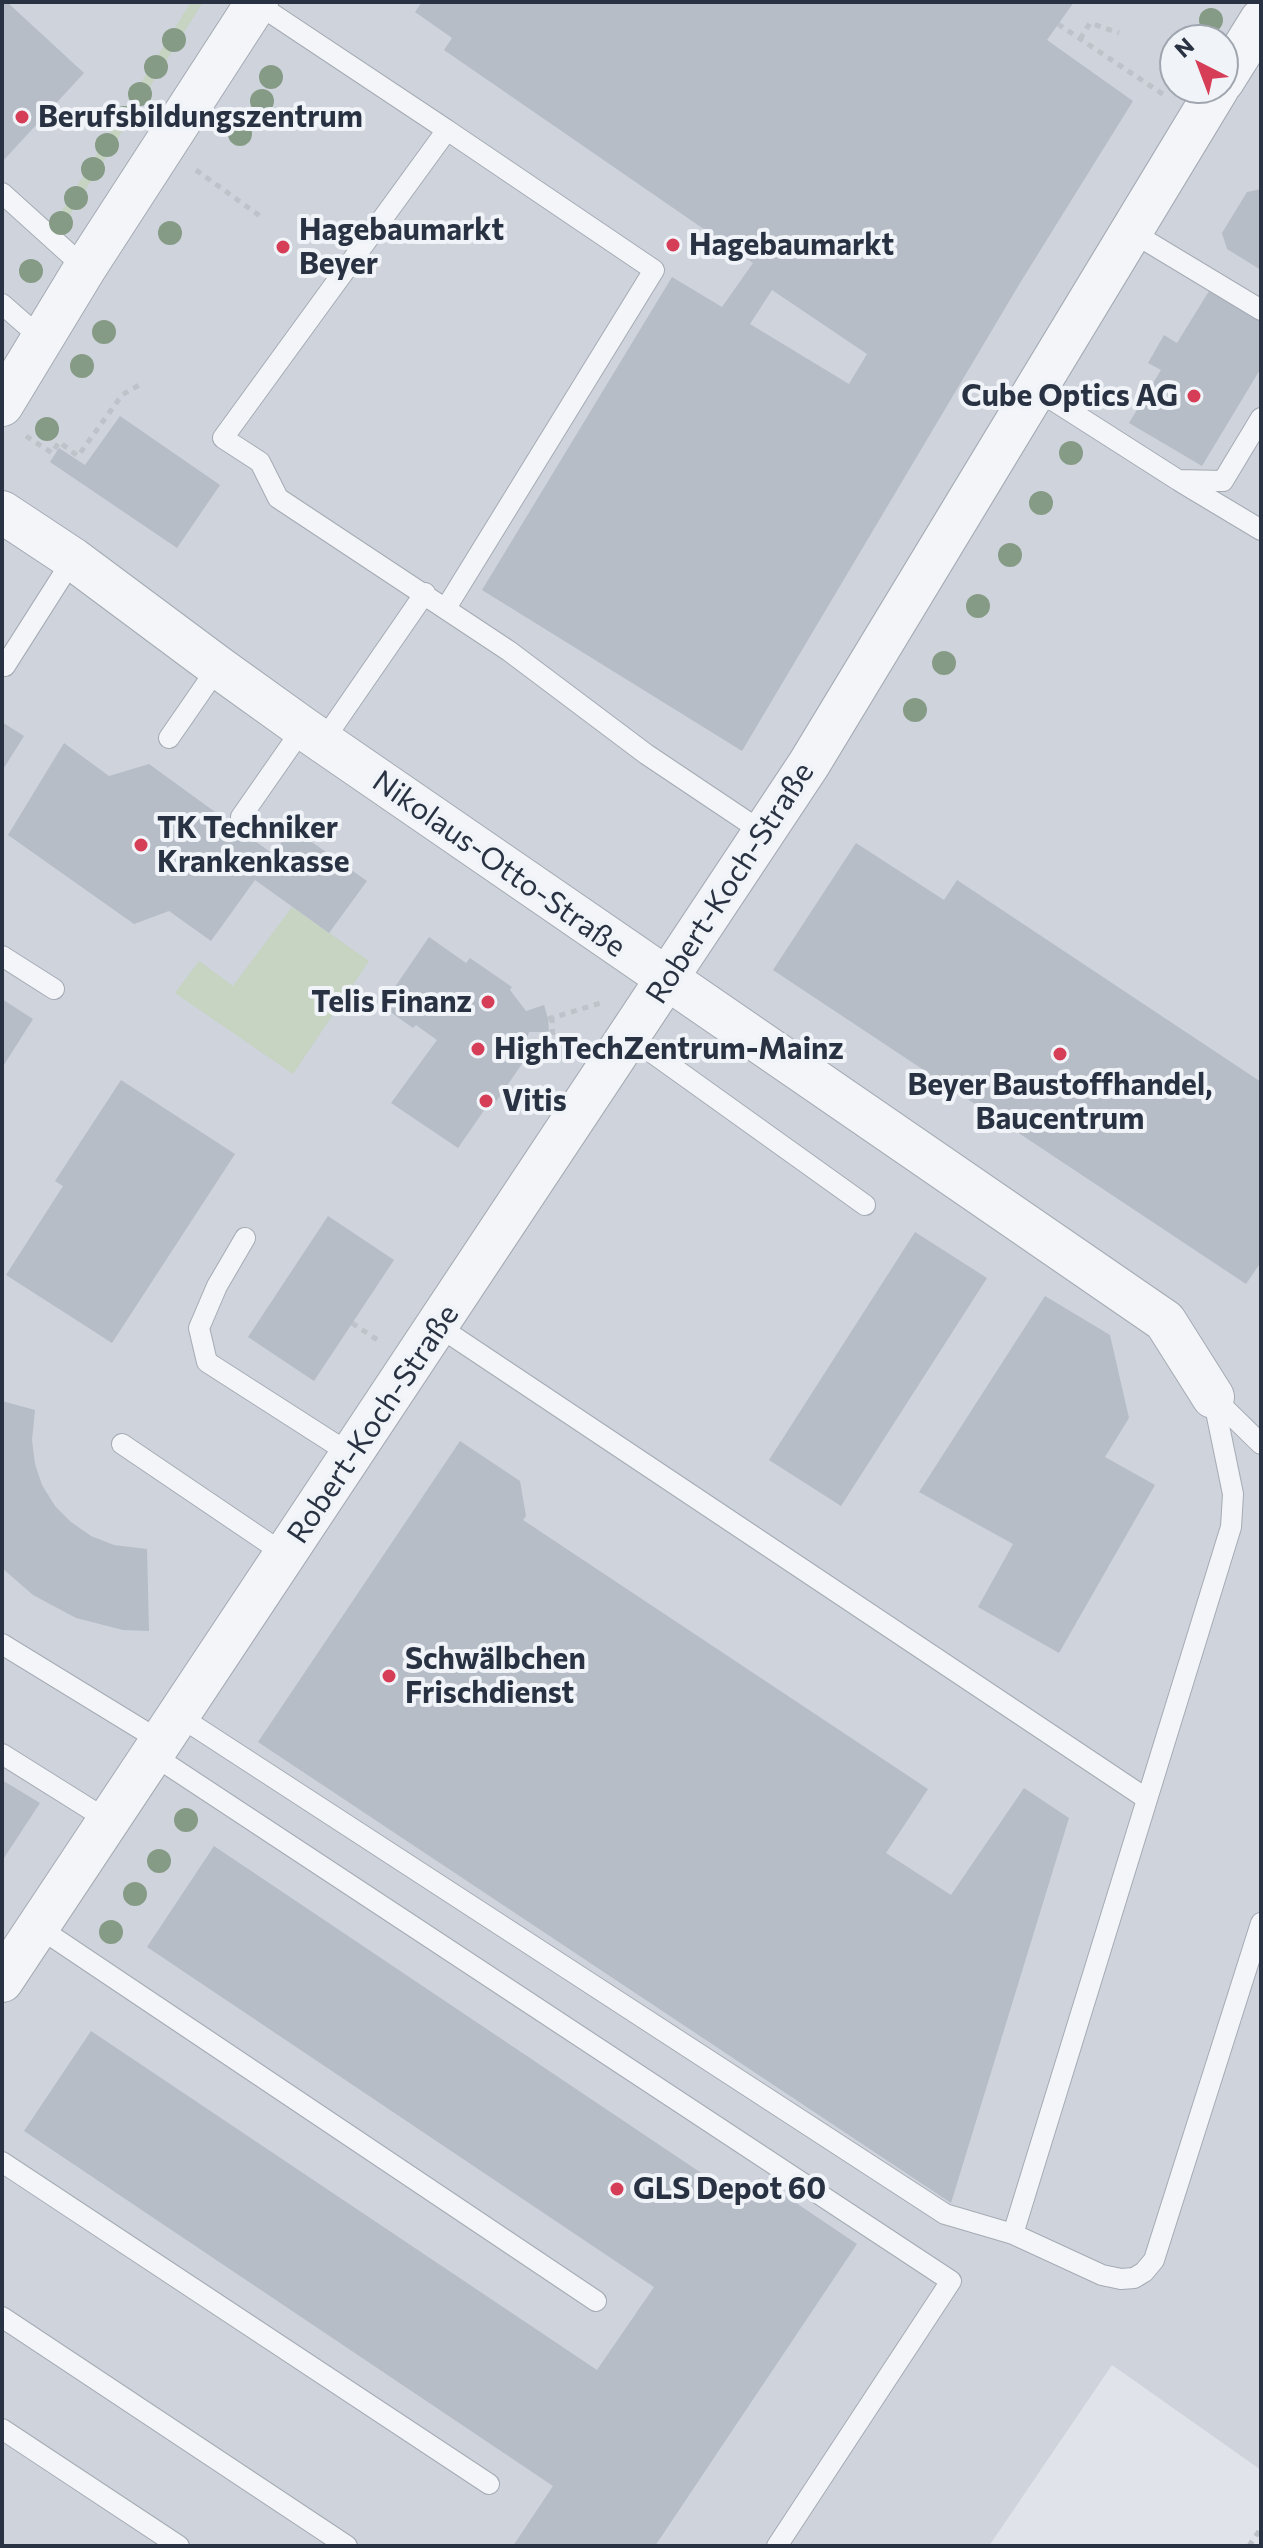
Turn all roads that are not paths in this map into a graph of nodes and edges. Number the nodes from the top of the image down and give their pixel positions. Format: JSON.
{"nodes":[{"id":1,"x":256,"y":3,"type":"edge"},
{"id":2,"x":1261,"y":20,"type":"edge"},
{"id":3,"x":1239,"y":55,"type":"edge"},
{"id":4,"x":1208,"y":104,"type":"edge"},
{"id":5,"x":447,"y":130,"type":"junction"},
{"id":6,"x":2,"y":193,"type":"edge"},
{"id":7,"x":1130,"y":231,"type":"junction"},
{"id":8,"x":85,"y":268,"type":"junction"},
{"id":9,"x":2,"y":304,"type":"edge"},
{"id":10,"x":1261,"y":310,"type":"edge"},
{"id":11,"x":42,"y":339,"type":"junction"},
{"id":12,"x":1037,"y":390,"type":"junction"},
{"id":13,"x":1261,"y":418,"type":"edge"},
{"id":14,"x":14,"y":420,"type":"edge"},
{"id":15,"x":1178,"y":480,"type":"junction"},
{"id":16,"x":2,"y":512,"type":"edge"},
{"id":17,"x":1261,"y":530,"type":"edge"},
{"id":18,"x":73,"y":559,"type":"junction"},
{"id":19,"x":425,"y":593,"type":"junction"},
{"id":20,"x":446,"y":608,"type":"junction"},
{"id":21,"x":5,"y":666,"type":"dead end"},
{"id":22,"x":218,"y":667,"type":"junction"},
{"id":23,"x":313,"y":734,"type":"junction"},
{"id":24,"x":169,"y":738,"type":"dead end"},
{"id":25,"x":241,"y":817,"type":"dead end"},
{"id":26,"x":764,"y":833,"type":"junction"},
{"id":27,"x":2,"y":956,"type":"edge"},
{"id":28,"x":666,"y":980,"type":"junction"},
{"id":29,"x":54,"y":989,"type":"dead end"},
{"id":30,"x":629,"y":1036,"type":"junction"},
{"id":31,"x":865,"y":1205,"type":"dead end"},
{"id":32,"x":245,"y":1238,"type":"dead end"},
{"id":33,"x":438,"y":1326,"type":"junction"},
{"id":34,"x":1213,"y":1397,"type":"junction"},
{"id":35,"x":122,"y":1444,"type":"dead end"},
{"id":36,"x":1261,"y":1444,"type":"edge"},
{"id":37,"x":352,"y":1455,"type":"junction"},
{"id":38,"x":286,"y":1555,"type":"junction"},
{"id":39,"x":2,"y":1644,"type":"edge"},
{"id":40,"x":164,"y":1738,"type":"junction"},
{"id":41,"x":2,"y":1754,"type":"edge"},
{"id":42,"x":1147,"y":1799,"type":"junction"},
{"id":43,"x":109,"y":1821,"type":"junction"},
{"id":44,"x":1261,"y":1923,"type":"edge"},
{"id":45,"x":38,"y":1927,"type":"junction"},
{"id":46,"x":4,"y":1973,"type":"edge"},
{"id":47,"x":2,"y":2162,"type":"edge"},
{"id":48,"x":1013,"y":2234,"type":"junction"},
{"id":49,"x":596,"y":2301,"type":"dead end"},
{"id":50,"x":2,"y":2317,"type":"edge"},
{"id":51,"x":2,"y":2429,"type":"edge"},
{"id":52,"x":489,"y":2484,"type":"dead end"},
{"id":53,"x":179,"y":2546,"type":"edge"},
{"id":54,"x":347,"y":2546,"type":"edge"},
{"id":55,"x":777,"y":2546,"type":"edge"}],
"edges":[{"from":1,"to":5,"type":"lane"},
{"from":1,"to":8,"type":"street"},
{"from":2,"to":3,"type":"street"},
{"from":4,"to":7,"type":"street","name":"Robert-Koch-Straße"},
{"from":5,"to":19,"type":"lane"},
{"from":5,"to":20,"type":"lane"},
{"from":6,"to":8,"type":"lane"},
{"from":7,"to":10,"type":"lane"},
{"from":7,"to":12,"type":"street","name":"Robert-Koch-Straße"},
{"from":8,"to":11,"type":"street"},
{"from":9,"to":11,"type":"lane"},
{"from":11,"to":14,"type":"street"},
{"from":12,"to":15,"type":"lane"},
{"from":12,"to":26,"type":"street","name":"Robert-Koch-Straße"},
{"from":13,"to":15,"type":"lane"},
{"from":15,"to":17,"type":"lane"},
{"from":16,"to":18,"type":"street","name":"Nikolaus-Otto-Straße"},
{"from":18,"to":21,"type":"lane"},
{"from":18,"to":22,"type":"street","name":"Nikolaus-Otto-Straße"},
{"from":19,"to":20,"type":"lane"},
{"from":19,"to":23,"type":"lane"},
{"from":20,"to":26,"type":"lane"},
{"from":22,"to":23,"type":"street","name":"Nikolaus-Otto-Straße"},
{"from":22,"to":24,"type":"lane"},
{"from":23,"to":25,"type":"lane"},
{"from":23,"to":28,"type":"street","name":"Nikolaus-Otto-Straße"},
{"from":26,"to":28,"type":"street","name":"Robert-Koch-Straße"},
{"from":27,"to":29,"type":"lane"},
{"from":28,"to":30,"type":"street","name":"Robert-Koch-Straße"},
{"from":28,"to":34,"type":"street","name":"Nikolaus-Otto-Straße"},
{"from":30,"to":31,"type":"lane"},
{"from":30,"to":33,"type":"street","name":"Robert-Koch-Straße"},
{"from":32,"to":37,"type":"lane"},
{"from":33,"to":37,"type":"street","name":"Robert-Koch-Straße"},
{"from":33,"to":42,"type":"lane"},
{"from":34,"to":36,"type":"lane"},
{"from":34,"to":42,"type":"lane"},
{"from":35,"to":38,"type":"lane"},
{"from":37,"to":38,"type":"street","name":"Robert-Koch-Straße"},
{"from":38,"to":40,"type":"street","name":"Robert-Koch-Straße"},
{"from":39,"to":40,"type":"lane"},
{"from":40,"to":43,"type":"street","name":"Robert-Koch-Straße"},
{"from":40,"to":48,"type":"lane"},
{"from":40,"to":55,"type":"lane"},
{"from":41,"to":43,"type":"lane"},
{"from":42,"to":48,"type":"lane"},
{"from":43,"to":45,"type":"street","name":"Robert-Koch-Straße"},
{"from":44,"to":48,"type":"lane"},
{"from":45,"to":46,"type":"street","name":"Robert-Koch-Straße"},
{"from":45,"to":49,"type":"lane"},
{"from":47,"to":52,"type":"lane"},
{"from":50,"to":54,"type":"lane"},
{"from":51,"to":53,"type":"lane"}]}
